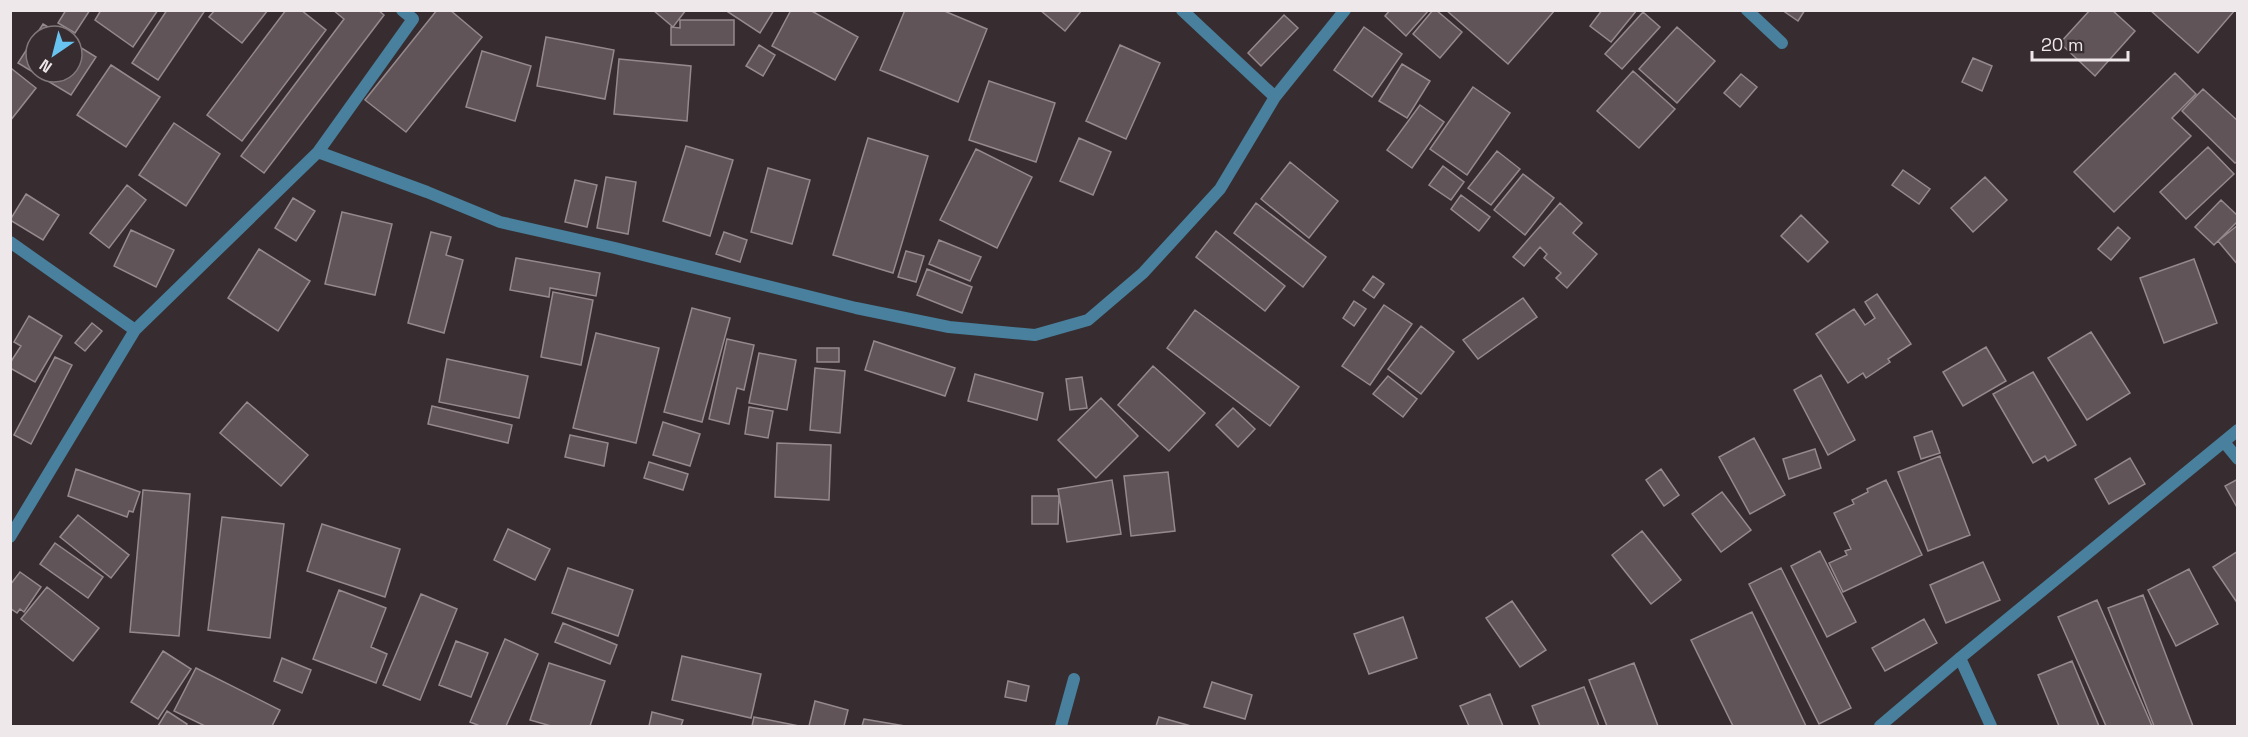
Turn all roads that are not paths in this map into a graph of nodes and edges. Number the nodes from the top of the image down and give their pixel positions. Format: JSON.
{"nodes":[{"id":1,"x":402,"y":10,"type":"edge"},
{"id":2,"x":1182,"y":10,"type":"edge"},
{"id":3,"x":1345,"y":10,"type":"edge"},
{"id":4,"x":1747,"y":10,"type":"edge"},
{"id":5,"x":1782,"y":43,"type":"dead end"},
{"id":6,"x":1275,"y":97,"type":"junction"},
{"id":7,"x":318,"y":152,"type":"junction"},
{"id":8,"x":10,"y":242,"type":"edge"},
{"id":9,"x":135,"y":330,"type":"junction"},
{"id":10,"x":2238,"y":430,"type":"edge"},
{"id":11,"x":2224,"y":441,"type":"junction"},
{"id":12,"x":2238,"y":459,"type":"edge"},
{"id":13,"x":10,"y":537,"type":"edge"},
{"id":14,"x":1960,"y":657,"type":"junction"},
{"id":15,"x":1074,"y":679,"type":"dead end"},
{"id":16,"x":1061,"y":726,"type":"edge"},
{"id":17,"x":1880,"y":726,"type":"edge"},
{"id":18,"x":1991,"y":726,"type":"edge"}],
"edges":[{"from":1,"to":7,"type":"street"},
{"from":2,"to":6,"type":"street"},
{"from":3,"to":6,"type":"street"},
{"from":4,"to":5,"type":"street"},
{"from":6,"to":7,"type":"street"},
{"from":7,"to":9,"type":"street"},
{"from":8,"to":9,"type":"street"},
{"from":9,"to":13,"type":"street"},
{"from":10,"to":11,"type":"street"},
{"from":11,"to":12,"type":"street"},
{"from":11,"to":14,"type":"street"},
{"from":14,"to":17,"type":"street"},
{"from":14,"to":18,"type":"street"},
{"from":15,"to":16,"type":"street"}]}
